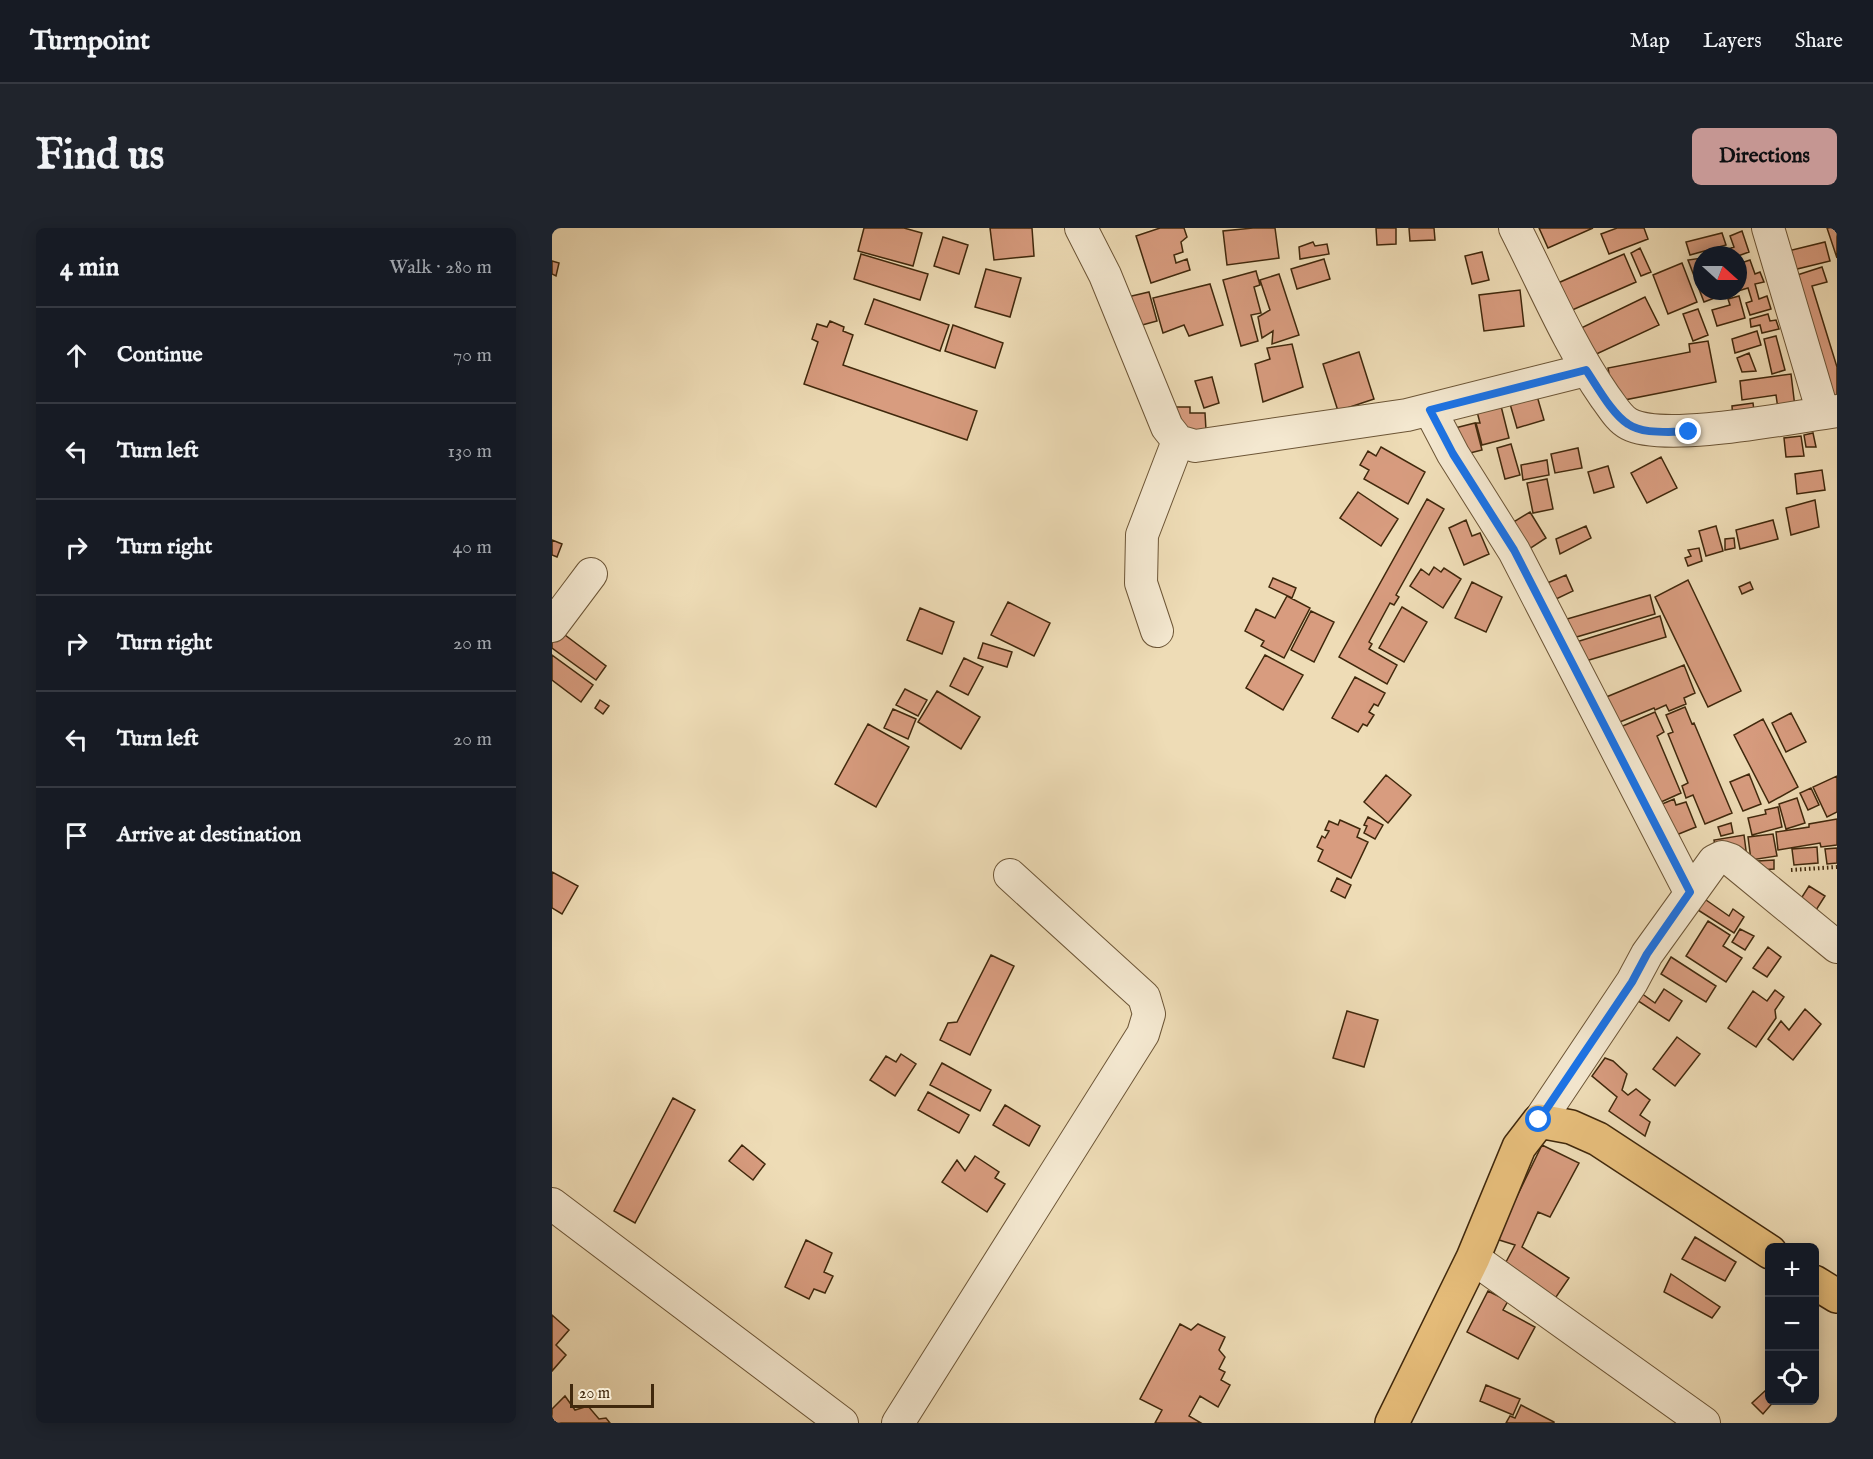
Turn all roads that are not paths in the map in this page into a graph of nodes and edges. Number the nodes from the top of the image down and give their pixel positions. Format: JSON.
{"nodes":[{"id":1,"x":1080,"y":228,"type":"edge"},
{"id":2,"x":1515,"y":228,"type":"edge"},
{"id":3,"x":1768,"y":228,"type":"edge"},
{"id":4,"x":1586,"y":370,"type":"junction"},
{"id":5,"x":1430,"y":410,"type":"junction"},
{"id":6,"x":1830,"y":412,"type":"edge"},
{"id":7,"x":1178,"y":441,"type":"junction"},
{"id":8,"x":591,"y":574,"type":"dead end"},
{"id":9,"x":552,"y":626,"type":"edge"},
{"id":10,"x":1157,"y":631,"type":"dead end"},
{"id":11,"x":1010,"y":874,"type":"dead end"},
{"id":12,"x":1690,"y":892,"type":"junction"},
{"id":13,"x":1837,"y":947,"type":"edge"},
{"id":14,"x":1539,"y":1120,"type":"junction"},
{"id":15,"x":552,"y":1204,"type":"edge"},
{"id":16,"x":1765,"y":1249,"type":"edge"},
{"id":17,"x":1473,"y":1258,"type":"junction"},
{"id":18,"x":1819,"y":1285,"type":"edge"},
{"id":19,"x":1837,"y":1296,"type":"edge"},
{"id":20,"x":842,"y":1423,"type":"edge"},
{"id":21,"x":898,"y":1423,"type":"edge"},
{"id":22,"x":1392,"y":1423,"type":"edge"},
{"id":23,"x":1704,"y":1423,"type":"edge"}],
"edges":[{"from":1,"to":7,"type":"street"},
{"from":2,"to":4,"type":"street"},
{"from":3,"to":6,"type":"street"},
{"from":4,"to":5,"type":"street"},
{"from":4,"to":6,"type":"street"},
{"from":5,"to":7,"type":"street"},
{"from":5,"to":12,"type":"street"},
{"from":7,"to":10,"type":"street"},
{"from":8,"to":9,"type":"street"},
{"from":11,"to":21,"type":"street"},
{"from":12,"to":13,"type":"street"},
{"from":12,"to":14,"type":"street"},
{"from":14,"to":16,"type":"main road"},
{"from":14,"to":17,"type":"main road"},
{"from":15,"to":20,"type":"street"},
{"from":17,"to":22,"type":"main road"},
{"from":17,"to":23,"type":"street"},
{"from":18,"to":19,"type":"main road"}]}
